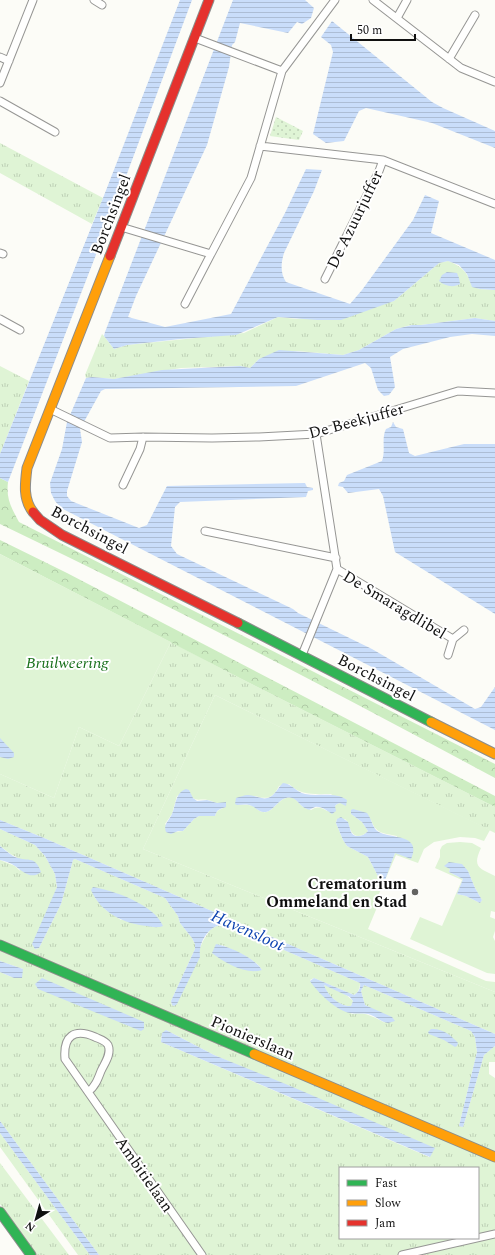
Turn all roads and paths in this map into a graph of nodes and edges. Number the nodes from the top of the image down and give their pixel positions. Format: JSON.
{"nodes":[{"id":1,"x":33,"y":0,"type":"edge"},
{"id":2,"x":94,"y":0,"type":"edge"},
{"id":3,"x":210,"y":0,"type":"edge"},
{"id":4,"x":335,"y":0,"type":"edge"},
{"id":5,"x":373,"y":0,"type":"edge"},
{"id":6,"x":407,"y":0,"type":"edge"},
{"id":7,"x":102,"y":5,"type":"dead end"},
{"id":8,"x":475,"y":15,"type":"dead end"},
{"id":9,"x":397,"y":18,"type":"junction"},
{"id":10,"x":195,"y":38,"type":"junction"},
{"id":11,"x":0,"y":57,"type":"edge"},
{"id":12,"x":449,"y":59,"type":"junction"},
{"id":13,"x":9,"y":60,"type":"junction"},
{"id":14,"x":282,"y":71,"type":"junction"},
{"id":15,"x":495,"y":82,"type":"edge"},
{"id":16,"x":0,"y":83,"type":"edge"},
{"id":17,"x":0,"y":101,"type":"edge"},
{"id":18,"x":55,"y":132,"type":"dead end"},
{"id":19,"x":260,"y":146,"type":"junction"},
{"id":20,"x":383,"y":160,"type":"junction"},
{"id":21,"x":495,"y":204,"type":"edge"},
{"id":22,"x":121,"y":227,"type":"junction"},
{"id":23,"x":211,"y":254,"type":"junction"},
{"id":24,"x":325,"y":279,"type":"dead end"},
{"id":25,"x":185,"y":304,"type":"dead end"},
{"id":26,"x":0,"y":319,"type":"edge"},
{"id":27,"x":20,"y":330,"type":"dead end"},
{"id":28,"x":495,"y":393,"type":"edge"},
{"id":29,"x":50,"y":409,"type":"junction"},
{"id":30,"x":316,"y":434,"type":"junction"},
{"id":31,"x":143,"y":437,"type":"junction"},
{"id":32,"x":123,"y":485,"type":"dead end"},
{"id":33,"x":205,"y":531,"type":"dead end"},
{"id":34,"x":336,"y":558,"type":"junction"},
{"id":35,"x":338,"y":569,"type":"junction"},
{"id":36,"x":464,"y":630,"type":"dead end"},
{"id":37,"x":453,"y":639,"type":"junction"},
{"id":38,"x":302,"y":655,"type":"junction"},
{"id":39,"x":448,"y":656,"type":"dead end"},
{"id":40,"x":495,"y":754,"type":"edge"},
{"id":41,"x":0,"y":945,"type":"edge"},
{"id":42,"x":88,"y":1092,"type":"junction"},
{"id":43,"x":495,"y":1157,"type":"edge"},
{"id":44,"x":0,"y":1212,"type":"edge"},
{"id":45,"x":0,"y":1227,"type":"edge"},
{"id":46,"x":495,"y":1234,"type":"edge"},
{"id":47,"x":479,"y":1238,"type":"edge"},
{"id":48,"x":473,"y":1239,"type":"edge"},
{"id":49,"x":20,"y":1255,"type":"edge"},
{"id":50,"x":31,"y":1255,"type":"edge"},
{"id":51,"x":202,"y":1255,"type":"edge"},
{"id":52,"x":402,"y":1255,"type":"edge"}],
"edges":[{"from":1,"to":13,"type":"street"},
{"from":2,"to":7,"type":"street"},
{"from":3,"to":10,"type":"main road","name":"Borchsingel"},
{"from":4,"to":14,"type":"street"},
{"from":5,"to":9,"type":"street"},
{"from":6,"to":9,"type":"street"},
{"from":8,"to":12,"type":"street"},
{"from":9,"to":12,"type":"street"},
{"from":10,"to":14,"type":"street"},
{"from":10,"to":22,"type":"main road","name":"Borchsingel"},
{"from":11,"to":13,"type":"street"},
{"from":12,"to":15,"type":"street"},
{"from":13,"to":16,"type":"street"},
{"from":14,"to":19,"type":"street"},
{"from":17,"to":18,"type":"street"},
{"from":19,"to":20,"type":"street","name":"De Azuurjuffer"},
{"from":19,"to":23,"type":"street"},
{"from":20,"to":21,"type":"street","name":"De Azuurjuffer"},
{"from":20,"to":24,"type":"street","name":"De Azuurjuffer"},
{"from":22,"to":23,"type":"street"},
{"from":22,"to":29,"type":"main road","name":"Borchsingel"},
{"from":23,"to":25,"type":"street"},
{"from":26,"to":27,"type":"street"},
{"from":28,"to":30,"type":"street","name":"De Beekjuffer"},
{"from":29,"to":31,"type":"street","name":"De Beekjuffer"},
{"from":29,"to":38,"type":"main road","name":"Borchsingel"},
{"from":30,"to":31,"type":"street","name":"De Beekjuffer"},
{"from":30,"to":34,"type":"street","name":"De Smaragdlibel"},
{"from":31,"to":32,"type":"street"},
{"from":33,"to":34,"type":"street","name":"De Smaragdlibel"},
{"from":34,"to":35,"type":"street","name":"De Smaragdlibel"},
{"from":35,"to":37,"type":"street","name":"De Smaragdlibel"},
{"from":35,"to":38,"type":"street","name":"De Smaragdlibel"},
{"from":36,"to":37,"type":"street","name":"De Smaragdlibel"},
{"from":37,"to":39,"type":"street","name":"De Smaragdlibel"},
{"from":38,"to":40,"type":"main road","name":"Borchsingel"},
{"from":41,"to":43,"type":"main road","name":"Pionierslaan"},
{"from":42,"to":42,"type":"street","name":"Ambitielaan"},
{"from":42,"to":51,"type":"street","name":"Ambitielaan"},
{"from":44,"to":50,"type":"main road"},
{"from":45,"to":49,"type":"main road"},
{"from":46,"to":47,"type":"street"},
{"from":48,"to":52,"type":"street"}]}
